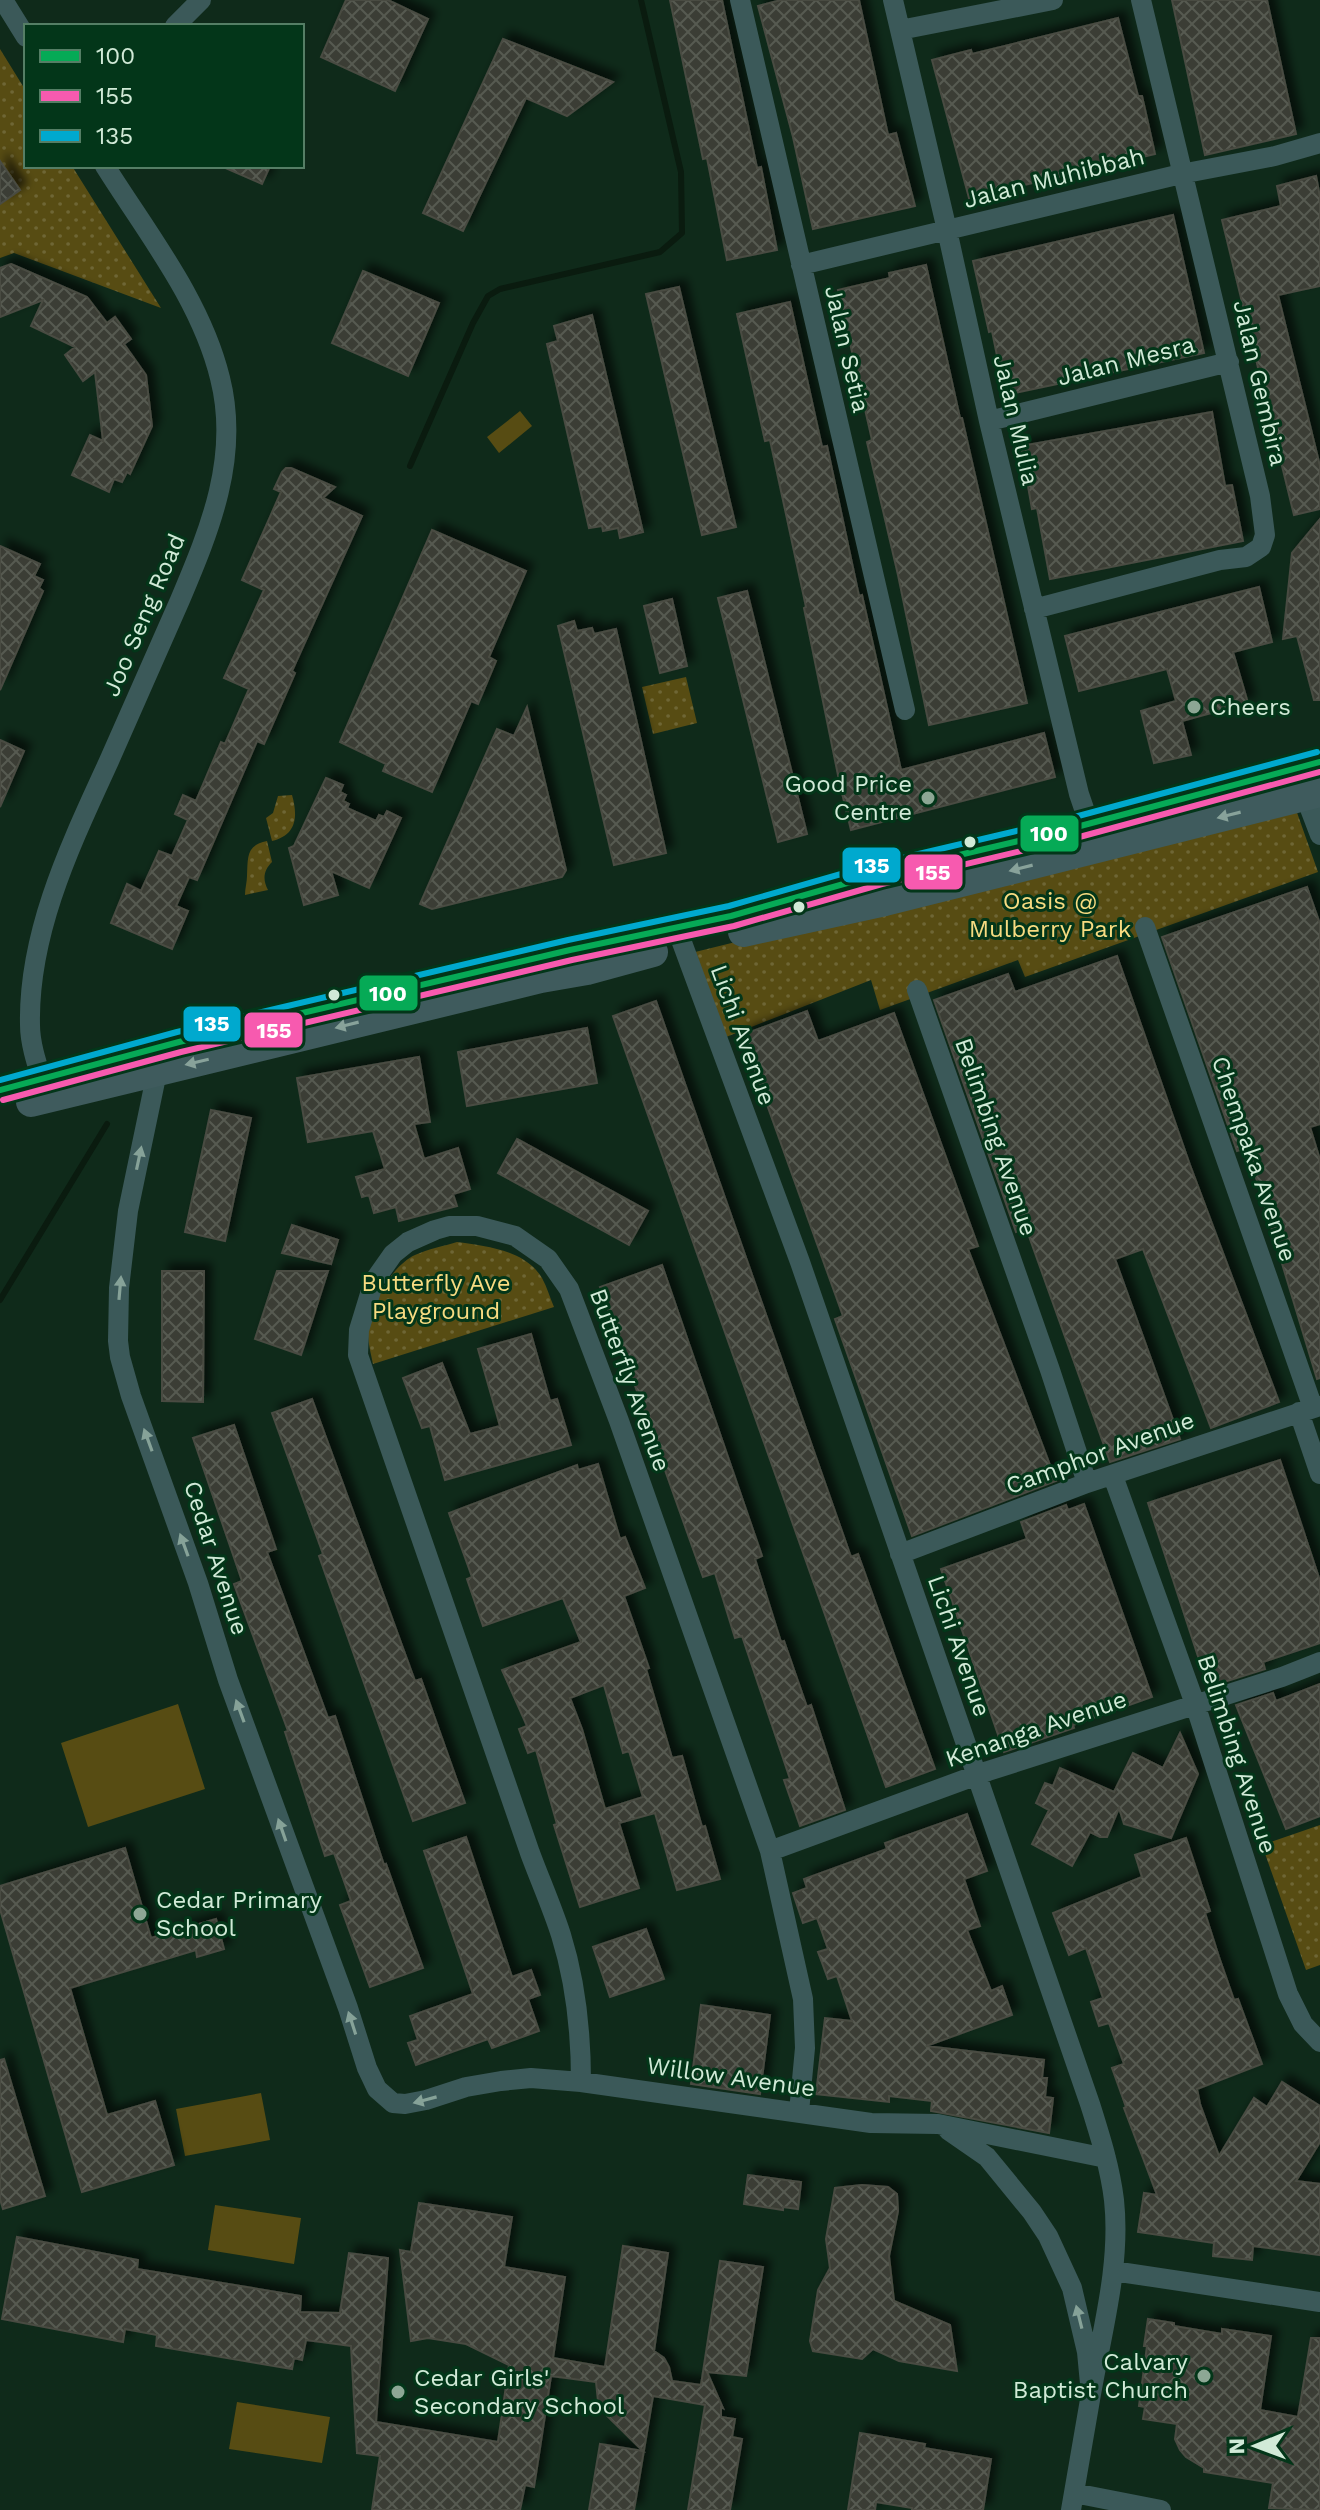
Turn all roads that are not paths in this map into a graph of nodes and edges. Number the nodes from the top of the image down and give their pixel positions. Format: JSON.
{"nodes":[{"id":1,"x":3,"y":0,"type":"edge"},
{"id":2,"x":201,"y":0,"type":"edge"},
{"id":3,"x":740,"y":0,"type":"edge"},
{"id":4,"x":893,"y":0,"type":"edge"},
{"id":5,"x":1053,"y":0,"type":"edge"},
{"id":6,"x":1141,"y":0,"type":"edge"},
{"id":7,"x":177,"y":24,"type":"edge"},
{"id":8,"x":900,"y":30,"type":"junction"},
{"id":9,"x":24,"y":34,"type":"edge"},
{"id":10,"x":1320,"y":143,"type":"edge"},
{"id":11,"x":106,"y":168,"type":"edge"},
{"id":12,"x":1181,"y":174,"type":"junction"},
{"id":13,"x":947,"y":230,"type":"junction"},
{"id":14,"x":801,"y":265,"type":"junction"},
{"id":15,"x":1229,"y":362,"type":"junction"},
{"id":16,"x":989,"y":421,"type":"junction"},
{"id":17,"x":1034,"y":609,"type":"junction"},
{"id":18,"x":905,"y":710,"type":"dead end"},
{"id":19,"x":1310,"y":780,"type":"edge"},
{"id":20,"x":1320,"y":835,"type":"edge"},
{"id":21,"x":1093,"y":836,"type":"junction"},
{"id":22,"x":1145,"y":927,"type":"dead end"},
{"id":23,"x":679,"y":936,"type":"junction"},
{"id":24,"x":917,"y":990,"type":"dead end"},
{"id":25,"x":155,"y":1061,"type":"junction"},
{"id":26,"x":44,"y":1088,"type":"junction"},
{"id":27,"x":0,"y":1090,"type":"edge"},
{"id":28,"x":0,"y":1109,"type":"edge"},
{"id":29,"x":1311,"y":1409,"type":"edge"},
{"id":30,"x":1320,"y":1474,"type":"edge"},
{"id":31,"x":1113,"y":1476,"type":"junction"},
{"id":32,"x":1087,"y":1483,"type":"junction"},
{"id":33,"x":900,"y":1554,"type":"junction"},
{"id":34,"x":1320,"y":1662,"type":"edge"},
{"id":35,"x":1195,"y":1704,"type":"junction"},
{"id":36,"x":977,"y":1775,"type":"junction"},
{"id":37,"x":770,"y":1851,"type":"junction"},
{"id":38,"x":1320,"y":2042,"type":"edge"},
{"id":39,"x":367,"y":2068,"type":"joint"},
{"id":40,"x":581,"y":2082,"type":"junction"},
{"id":41,"x":799,"y":2112,"type":"junction"},
{"id":42,"x":938,"y":2124,"type":"junction"},
{"id":43,"x":1106,"y":2158,"type":"junction"},
{"id":44,"x":1113,"y":2271,"type":"junction"},
{"id":45,"x":1320,"y":2302,"type":"edge"},
{"id":46,"x":1091,"y":2394,"type":"junction"},
{"id":47,"x":1072,"y":2502,"type":"edge"},
{"id":48,"x":1161,"y":2510,"type":"edge"}],
"edges":[{"from":1,"to":9,"type":"street"},
{"from":2,"to":7,"type":"street"},
{"from":3,"to":14,"type":"street","name":"Jalan Setia"},
{"from":4,"to":8,"type":"street","name":"Jalan Mulia"},
{"from":5,"to":8,"type":"street"},
{"from":6,"to":12,"type":"street","name":"Jalan Gembira"},
{"from":8,"to":13,"type":"street","name":"Jalan Mulia"},
{"from":10,"to":12,"type":"street","name":"Jalan Muhibbah"},
{"from":11,"to":26,"type":"street","name":"Joo Seng Road"},
{"from":12,"to":13,"type":"street","name":"Jalan Muhibbah"},
{"from":12,"to":15,"type":"street","name":"Jalan Gembira"},
{"from":13,"to":14,"type":"street","name":"Jalan Muhibbah"},
{"from":13,"to":16,"type":"street","name":"Jalan Mulia"},
{"from":14,"to":18,"type":"street","name":"Jalan Setia"},
{"from":15,"to":16,"type":"street","name":"Jalan Mesra"},
{"from":15,"to":17,"type":"street","name":"Jalan Gembira"},
{"from":16,"to":17,"type":"street","name":"Jalan Mulia"},
{"from":17,"to":21,"type":"street","name":"Jalan Mulia"},
{"from":19,"to":20,"type":"street"},
{"from":19,"to":21,"type":"main road"},
{"from":21,"to":23,"type":"main road"},
{"from":22,"to":29,"type":"street","name":"Chempaka Avenue"},
{"from":23,"to":25,"type":"main road"},
{"from":23,"to":33,"type":"street","name":"Lichi Avenue"},
{"from":24,"to":32,"type":"street","name":"Belimbing Avenue"},
{"from":25,"to":26,"type":"main road"},
{"from":39,"to":25,"type":"street","name":"Cedar Avenue","one_way":true},
{"from":26,"to":27,"type":"main road"},
{"from":26,"to":28,"type":"main road"},
{"from":29,"to":30,"type":"street","name":"Chempaka Avenue"},
{"from":29,"to":31,"type":"street","name":"Camphor Avenue"},
{"from":31,"to":32,"type":"street","name":"Camphor Avenue"},
{"from":31,"to":35,"type":"street","name":"Belimbing Avenue"},
{"from":32,"to":33,"type":"street","name":"Camphor Avenue"},
{"from":33,"to":36,"type":"street","name":"Lichi Avenue"},
{"from":34,"to":35,"type":"street","name":"Kenanga Avenue"},
{"from":35,"to":36,"type":"street","name":"Kenanga Avenue"},
{"from":35,"to":38,"type":"street","name":"Belimbing Avenue"},
{"from":36,"to":37,"type":"street","name":"Kenanga Avenue"},
{"from":36,"to":43,"type":"street","name":"Lichi Avenue"},
{"from":37,"to":40,"type":"street","name":"Butterfly Avenue"},
{"from":37,"to":41,"type":"street","name":"Butterfly Avenue"},
{"from":40,"to":39,"type":"street","name":"Willow Avenue","one_way":true},
{"from":40,"to":41,"type":"street","name":"Willow Avenue"},
{"from":41,"to":42,"type":"street","name":"Willow Avenue"},
{"from":42,"to":43,"type":"street","name":"Willow Avenue"},
{"from":46,"to":42,"type":"street","one_way":true},
{"from":43,"to":44,"type":"street","name":"Lichi Avenue"},
{"from":44,"to":45,"type":"street"},
{"from":44,"to":46,"type":"street","name":"Lichi Avenue"},
{"from":46,"to":47,"type":"street"},
{"from":47,"to":48,"type":"street"}]}
